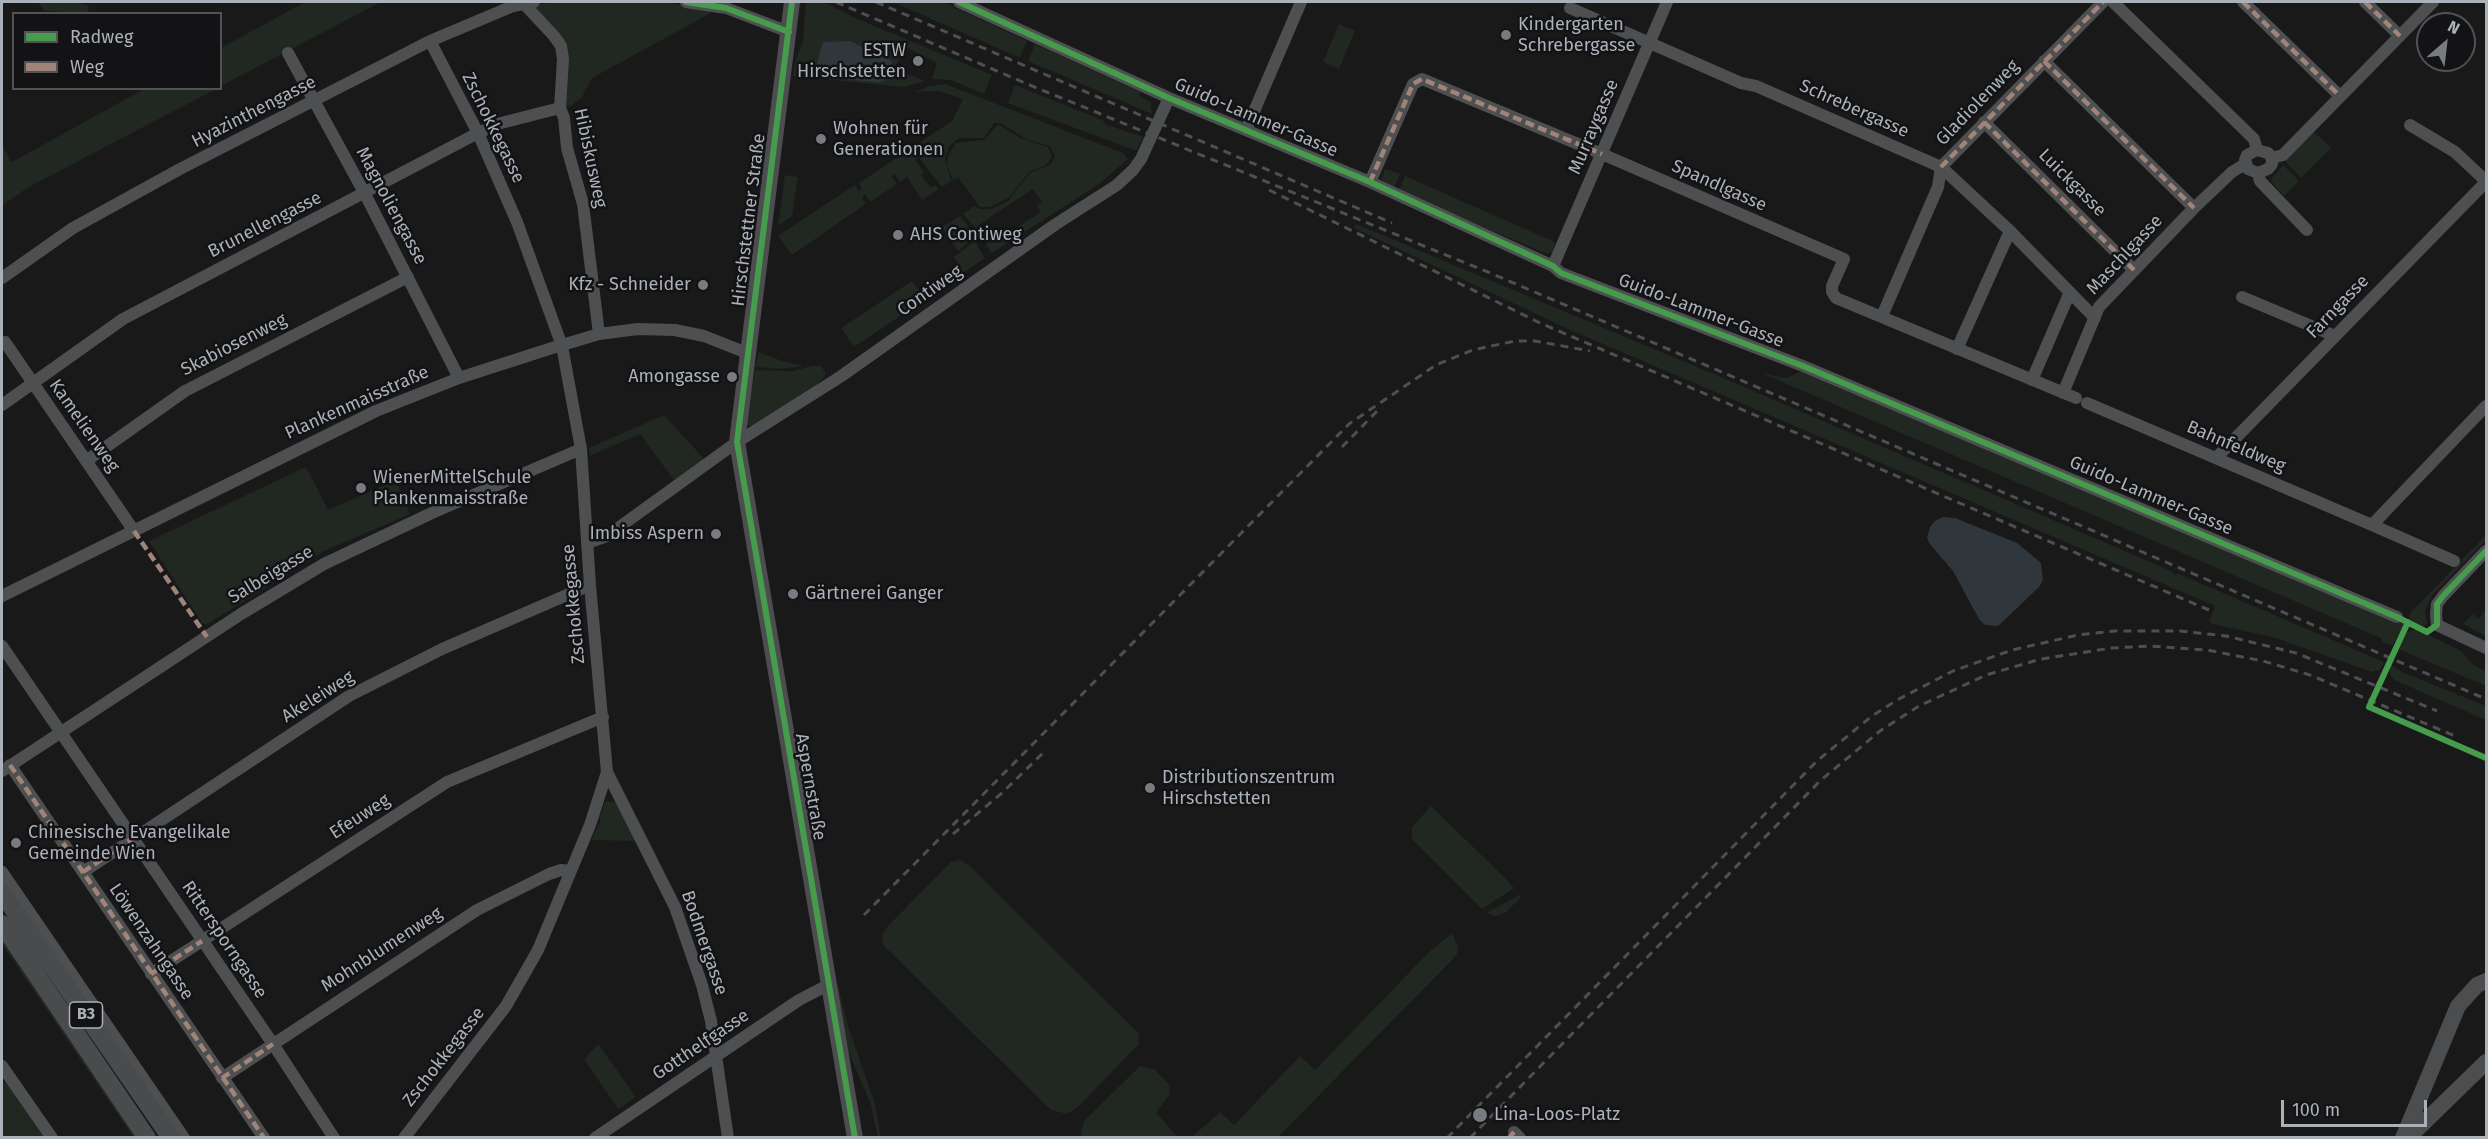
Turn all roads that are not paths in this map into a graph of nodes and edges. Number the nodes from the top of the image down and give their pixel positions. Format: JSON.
{"nodes":[{"id":1,"x":687,"y":2,"type":"edge"},
{"id":2,"x":792,"y":2,"type":"edge"},
{"id":3,"x":959,"y":2,"type":"edge"},
{"id":4,"x":1300,"y":2,"type":"edge"},
{"id":5,"x":1667,"y":2,"type":"edge"},
{"id":6,"x":2103,"y":2,"type":"edge"},
{"id":7,"x":2114,"y":2,"type":"edge"},
{"id":8,"x":2243,"y":2,"type":"edge"},
{"id":9,"x":2365,"y":2,"type":"edge"},
{"id":10,"x":2433,"y":2,"type":"edge"},
{"id":11,"x":520,"y":3,"type":"edge"},
{"id":12,"x":1570,"y":8,"type":"dead end"},
{"id":13,"x":789,"y":32,"type":"junction"},
{"id":14,"x":2400,"y":36,"type":"junction"},
{"id":15,"x":430,"y":41,"type":"junction"},
{"id":16,"x":1649,"y":44,"type":"junction"},
{"id":17,"x":288,"y":53,"type":"dead end"},
{"id":18,"x":2044,"y":61,"type":"junction"},
{"id":19,"x":2340,"y":96,"type":"junction"},
{"id":20,"x":1169,"y":98,"type":"junction"},
{"id":21,"x":314,"y":102,"type":"junction"},
{"id":22,"x":560,"y":108,"type":"junction"},
{"id":23,"x":1984,"y":122,"type":"junction"},
{"id":24,"x":2410,"y":125,"type":"dead end"},
{"id":25,"x":1246,"y":130,"type":"junction"},
{"id":26,"x":478,"y":134,"type":"junction"},
{"id":27,"x":2257,"y":150,"type":"junction"},
{"id":28,"x":1602,"y":154,"type":"junction"},
{"id":29,"x":2272,"y":158,"type":"junction"},
{"id":30,"x":2245,"y":164,"type":"junction"},
{"id":31,"x":1941,"y":167,"type":"junction"},
{"id":32,"x":2258,"y":173,"type":"junction"},
{"id":33,"x":2487,"y":181,"type":"edge"},
{"id":34,"x":1370,"y":182,"type":"junction"},
{"id":35,"x":364,"y":194,"type":"junction"},
{"id":36,"x":2194,"y":208,"type":"junction"},
{"id":37,"x":2307,"y":230,"type":"dead end"},
{"id":38,"x":2010,"y":231,"type":"junction"},
{"id":39,"x":1553,"y":266,"type":"junction"},
{"id":40,"x":2134,"y":270,"type":"junction"},
{"id":41,"x":408,"y":277,"type":"junction"},
{"id":42,"x":2,"y":278,"type":"edge"},
{"id":43,"x":2070,"y":292,"type":"junction"},
{"id":44,"x":2242,"y":297,"type":"dead end"},
{"id":45,"x":1882,"y":316,"type":"junction"},
{"id":46,"x":2095,"y":318,"type":"junction"},
{"id":47,"x":599,"y":334,"type":"junction"},
{"id":48,"x":2335,"y":336,"type":"junction"},
{"id":49,"x":5,"y":342,"type":"dead end"},
{"id":50,"x":562,"y":346,"type":"junction"},
{"id":51,"x":1957,"y":349,"type":"junction"},
{"id":52,"x":747,"y":353,"type":"junction"},
{"id":53,"x":459,"y":378,"type":"junction"},
{"id":54,"x":2032,"y":380,"type":"junction"},
{"id":55,"x":32,"y":383,"type":"junction"},
{"id":56,"x":2063,"y":393,"type":"junction"},
{"id":57,"x":2,"y":405,"type":"edge"},
{"id":58,"x":2487,"y":406,"type":"edge"},
{"id":59,"x":737,"y":442,"type":"junction"},
{"id":60,"x":581,"y":449,"type":"junction"},
{"id":61,"x":2216,"y":458,"type":"junction"},
{"id":62,"x":86,"y":460,"type":"junction"},
{"id":63,"x":2372,"y":525,"type":"junction"},
{"id":64,"x":134,"y":531,"type":"junction"},
{"id":65,"x":587,"y":543,"type":"junction"},
{"id":66,"x":2487,"y":551,"type":"edge"},
{"id":67,"x":2454,"y":561,"type":"dead end"},
{"id":68,"x":590,"y":585,"type":"junction"},
{"id":69,"x":2,"y":596,"type":"edge"},
{"id":70,"x":2397,"y":617,"type":"dead end"},
{"id":71,"x":2,"y":646,"type":"edge"},
{"id":72,"x":2487,"y":648,"type":"edge"},
{"id":73,"x":603,"y":717,"type":"junction"},
{"id":74,"x":60,"y":732,"type":"junction"},
{"id":75,"x":6,"y":768,"type":"edge"},
{"id":76,"x":607,"y":772,"type":"junction"},
{"id":77,"x":133,"y":838,"type":"junction"},
{"id":78,"x":570,"y":871,"type":"junction"},
{"id":79,"x":2,"y":872,"type":"edge"},
{"id":80,"x":83,"y":872,"type":"junction"},
{"id":81,"x":2,"y":893,"type":"edge"},
{"id":82,"x":2,"y":924,"type":"edge"},
{"id":83,"x":202,"y":941,"type":"junction"},
{"id":84,"x":151,"y":974,"type":"junction"},
{"id":85,"x":2487,"y":981,"type":"edge"},
{"id":86,"x":828,"y":985,"type":"junction"},
{"id":87,"x":273,"y":1044,"type":"junction"},
{"id":88,"x":714,"y":1057,"type":"junction"},
{"id":89,"x":2487,"y":1062,"type":"edge"},
{"id":90,"x":844,"y":1066,"type":"junction"},
{"id":91,"x":3,"y":1073,"type":"edge"},
{"id":92,"x":222,"y":1078,"type":"junction"},
{"id":93,"x":51,"y":1137,"type":"edge"},
{"id":94,"x":147,"y":1137,"type":"edge"},
{"id":95,"x":171,"y":1137,"type":"edge"},
{"id":96,"x":184,"y":1137,"type":"edge"},
{"id":97,"x":264,"y":1137,"type":"edge"},
{"id":98,"x":334,"y":1137,"type":"edge"},
{"id":99,"x":404,"y":1137,"type":"edge"},
{"id":100,"x":595,"y":1137,"type":"edge"},
{"id":101,"x":728,"y":1137,"type":"edge"},
{"id":102,"x":855,"y":1137,"type":"edge"},
{"id":103,"x":867,"y":1137,"type":"edge"},
{"id":104,"x":2403,"y":1137,"type":"edge"},
{"id":105,"x":2408,"y":1137,"type":"edge"}],
"edges":[{"from":1,"to":13,"type":"street"},
{"from":2,"to":13,"type":"main road","name":"Hirschstettner Straße"},
{"from":3,"to":20,"type":"street","name":"Guido-Lammer-Gasse"},
{"from":4,"to":25,"type":"street"},
{"from":5,"to":16,"type":"street","name":"Murraygasse"},
{"from":6,"to":18,"type":"street","name":"Gladiolenweg"},
{"from":7,"to":27,"type":"street"},
{"from":8,"to":19,"type":"street"},
{"from":9,"to":14,"type":"street"},
{"from":10,"to":14,"type":"street"},
{"from":11,"to":15,"type":"street","name":"Hyazinthengasse"},
{"from":11,"to":22,"type":"street","name":"Hibiskusweg"},
{"from":12,"to":16,"type":"street","name":"Schrebergasse"},
{"from":13,"to":52,"type":"main road","name":"Hirschstettner Straße"},
{"from":14,"to":19,"type":"street"},
{"from":15,"to":21,"type":"street","name":"Hyazinthengasse"},
{"from":15,"to":26,"type":"street","name":"Zschokkegasse"},
{"from":16,"to":28,"type":"street","name":"Murraygasse"},
{"from":16,"to":31,"type":"street","name":"Schrebergasse"},
{"from":17,"to":21,"type":"street","name":"Magnoliengasse"},
{"from":18,"to":23,"type":"street","name":"Gladiolenweg"},
{"from":18,"to":36,"type":"street"},
{"from":19,"to":29,"type":"street"},
{"from":20,"to":25,"type":"street","name":"Guido-Lammer-Gasse"},
{"from":20,"to":59,"type":"street","name":"Contiweg"},
{"from":21,"to":35,"type":"street","name":"Magnoliengasse"},
{"from":21,"to":42,"type":"street","name":"Hyazinthengasse"},
{"from":22,"to":26,"type":"street","name":"Brunellengasse"},
{"from":22,"to":47,"type":"street","name":"Hibiskusweg"},
{"from":23,"to":31,"type":"street","name":"Gladiolenweg"},
{"from":23,"to":40,"type":"street","name":"Luickgasse"},
{"from":24,"to":33,"type":"street"},
{"from":25,"to":34,"type":"street","name":"Guido-Lammer-Gasse"},
{"from":26,"to":35,"type":"street","name":"Brunellengasse"},
{"from":26,"to":50,"type":"street","name":"Zschokkegasse"},
{"from":27,"to":29,"type":"street"},
{"from":27,"to":30,"type":"street"},
{"from":28,"to":34,"type":"street","name":"Spandlgasse"},
{"from":28,"to":39,"type":"street","name":"Murraygasse"},
{"from":28,"to":45,"type":"street","name":"Spandlgasse"},
{"from":29,"to":32,"type":"street"},
{"from":30,"to":32,"type":"street"},
{"from":30,"to":36,"type":"street","name":"Maschlgasse"},
{"from":31,"to":38,"type":"street","name":"Schrebergasse"},
{"from":31,"to":45,"type":"street","name":"Gladiolenweg"},
{"from":32,"to":37,"type":"street"},
{"from":33,"to":48,"type":"street","name":"Farngasse"},
{"from":34,"to":39,"type":"street","name":"Guido-Lammer-Gasse"},
{"from":35,"to":41,"type":"street","name":"Magnoliengasse"},
{"from":35,"to":55,"type":"street","name":"Brunellengasse"},
{"from":36,"to":40,"type":"street","name":"Maschlgasse"},
{"from":38,"to":43,"type":"street","name":"Schrebergasse"},
{"from":38,"to":51,"type":"street"},
{"from":39,"to":70,"type":"street","name":"Guido-Lammer-Gasse"},
{"from":40,"to":46,"type":"street","name":"Maschlgasse"},
{"from":41,"to":53,"type":"street","name":"Magnoliengasse"},
{"from":41,"to":62,"type":"street","name":"Skabiosenweg"},
{"from":43,"to":46,"type":"street","name":"Schrebergasse"},
{"from":43,"to":54,"type":"street"},
{"from":44,"to":48,"type":"street"},
{"from":45,"to":51,"type":"street","name":"Spandlgasse"},
{"from":46,"to":56,"type":"street","name":"Maschlgasse"},
{"from":47,"to":50,"type":"street","name":"Plankenmaisstraße"},
{"from":47,"to":52,"type":"street","name":"Plankenmaisstraße"},
{"from":48,"to":61,"type":"street","name":"Farngasse"},
{"from":49,"to":55,"type":"street","name":"Kamelienweg"},
{"from":50,"to":53,"type":"street","name":"Plankenmaisstraße"},
{"from":50,"to":60,"type":"street","name":"Zschokkegasse"},
{"from":51,"to":54,"type":"street","name":"Spandlgasse"},
{"from":52,"to":59,"type":"main road","name":"Hirschstettner Straße"},
{"from":53,"to":64,"type":"street","name":"Plankenmaisstraße"},
{"from":54,"to":56,"type":"street","name":"Spandlgasse"},
{"from":55,"to":57,"type":"street","name":"Brunellengasse"},
{"from":55,"to":62,"type":"street","name":"Kamelienweg"},
{"from":56,"to":61,"type":"street","name":"Bahnfeldweg"},
{"from":58,"to":63,"type":"street"},
{"from":59,"to":65,"type":"street"},
{"from":59,"to":86,"type":"main road","name":"Aspernstraße"},
{"from":60,"to":65,"type":"street","name":"Zschokkegasse"},
{"from":60,"to":74,"type":"street","name":"Salbeigasse"},
{"from":61,"to":63,"type":"street","name":"Bahnfeldweg"},
{"from":62,"to":64,"type":"street","name":"Kamelienweg"},
{"from":63,"to":67,"type":"street","name":"Bahnfeldweg"},
{"from":64,"to":69,"type":"street","name":"Plankenmaisstraße"},
{"from":65,"to":68,"type":"street","name":"Zschokkegasse"},
{"from":66,"to":72,"type":"street"},
{"from":68,"to":73,"type":"street","name":"Zschokkegasse"},
{"from":68,"to":77,"type":"street","name":"Akeleiweg"},
{"from":71,"to":74,"type":"street","name":"Rittersporngasse"},
{"from":73,"to":76,"type":"street","name":"Zschokkegasse"},
{"from":73,"to":83,"type":"street","name":"Efeuweg"},
{"from":74,"to":75,"type":"street","name":"Salbeigasse"},
{"from":74,"to":77,"type":"street","name":"Rittersporngasse"},
{"from":75,"to":80,"type":"street","name":"Löwenzahngasse"},
{"from":76,"to":78,"type":"street","name":"Zschokkegasse"},
{"from":76,"to":88,"type":"street","name":"Bodmergasse"},
{"from":77,"to":80,"type":"street","name":"Akeleiweg"},
{"from":77,"to":83,"type":"street","name":"Rittersporngasse"},
{"from":78,"to":87,"type":"street","name":"Mohnblumenweg"},
{"from":78,"to":99,"type":"street","name":"Zschokkegasse"},
{"from":79,"to":96,"type":"street"},
{"from":80,"to":84,"type":"street","name":"Löwenzahngasse"},
{"from":81,"to":95,"type":"main road","number":"B3"},
{"from":82,"to":94,"type":"main road","number":"B3"},
{"from":83,"to":84,"type":"street","name":"Efeuweg"},
{"from":83,"to":87,"type":"street","name":"Rittersporngasse"},
{"from":84,"to":92,"type":"street","name":"Löwenzahngasse"},
{"from":85,"to":104,"type":"main road"},
{"from":86,"to":88,"type":"street","name":"Gotthelfgasse"},
{"from":86,"to":90,"type":"main road","name":"Aspernstraße"},
{"from":87,"to":92,"type":"street","name":"Mohnblumenweg"},
{"from":87,"to":98,"type":"street","name":"Rittersporngasse"},
{"from":88,"to":100,"type":"street","name":"Gotthelfgasse"},
{"from":88,"to":101,"type":"street","name":"Bodmergasse"},
{"from":89,"to":105,"type":"main road"},
{"from":90,"to":102,"type":"main road","name":"Aspernstraße"},
{"from":90,"to":103,"type":"main road","name":"Aspernstraße"},
{"from":91,"to":93,"type":"street"},
{"from":92,"to":97,"type":"street","name":"Löwenzahngasse"}]}
